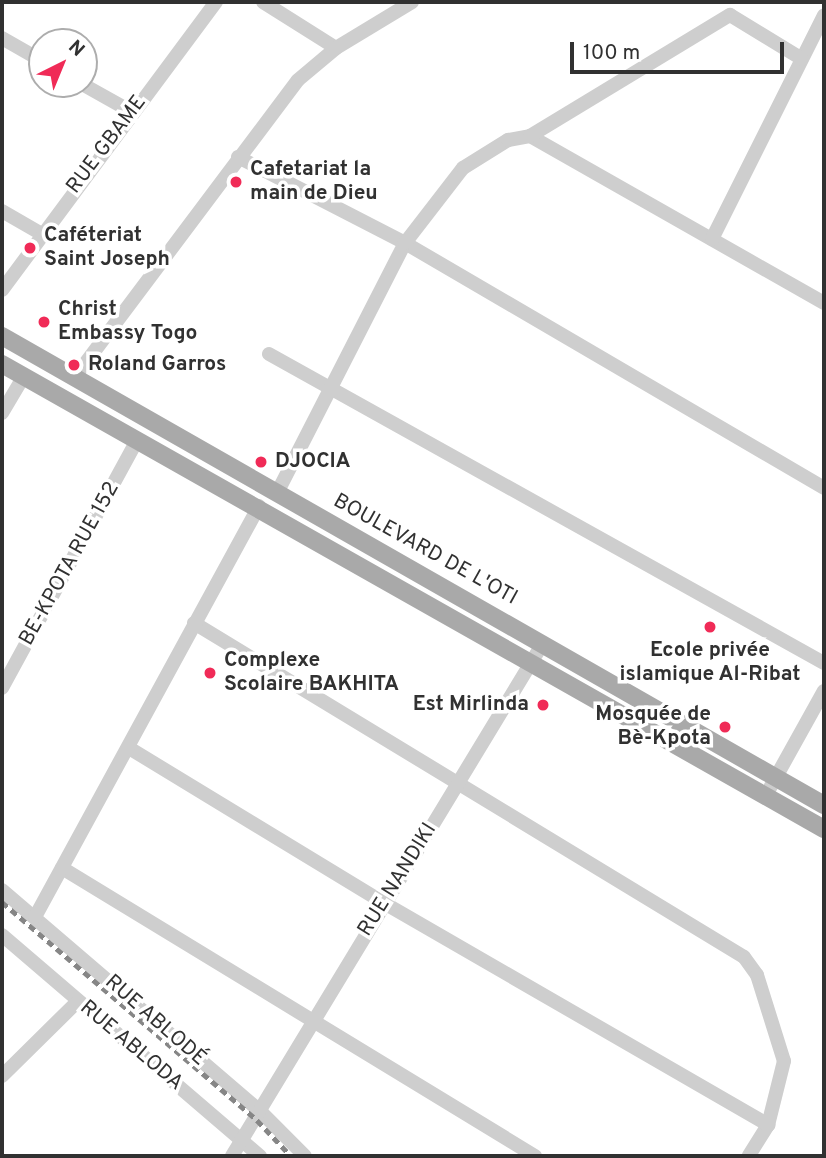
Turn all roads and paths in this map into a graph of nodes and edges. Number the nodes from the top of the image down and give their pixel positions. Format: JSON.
{"nodes":[{"id":1,"x":216,"y":2,"type":"edge"},
{"id":2,"x":262,"y":2,"type":"edge"},
{"id":3,"x":412,"y":2,"type":"edge"},
{"id":4,"x":824,"y":15,"type":"edge"},
{"id":5,"x":4,"y":44,"type":"edge"},
{"id":6,"x":336,"y":48,"type":"junction"},
{"id":7,"x":28,"y":55,"type":"edge"},
{"id":8,"x":802,"y":59,"type":"junction"},
{"id":9,"x":98,"y":93,"type":"edge"},
{"id":10,"x":132,"y":112,"type":"junction"},
{"id":11,"x":530,"y":136,"type":"junction"},
{"id":12,"x":238,"y":157,"type":"junction"},
{"id":13,"x":2,"y":211,"type":"edge"},
{"id":14,"x":40,"y":233,"type":"junction"},
{"id":15,"x":712,"y":239,"type":"junction"},
{"id":16,"x":405,"y":243,"type":"junction"},
{"id":17,"x":2,"y":290,"type":"edge"},
{"id":18,"x":824,"y":303,"type":"edge"},
{"id":19,"x":2,"y":336,"type":"edge"},
{"id":20,"x":269,"y":355,"type":"dead end"},
{"id":21,"x":2,"y":364,"type":"edge"},
{"id":22,"x":24,"y":376,"type":"junction"},
{"id":23,"x":75,"y":377,"type":"junction"},
{"id":24,"x":331,"y":388,"type":"junction"},
{"id":25,"x":2,"y":413,"type":"edge"},
{"id":26,"x":137,"y":440,"type":"junction"},
{"id":27,"x":824,"y":488,"type":"edge"},
{"id":28,"x":277,"y":493,"type":"junction"},
{"id":29,"x":259,"y":506,"type":"junction"},
{"id":30,"x":194,"y":624,"type":"junction"},
{"id":31,"x":543,"y":643,"type":"junction"},
{"id":32,"x":532,"y":661,"type":"junction"},
{"id":33,"x":824,"y":663,"type":"edge"},
{"id":34,"x":2,"y":688,"type":"edge"},
{"id":35,"x":824,"y":691,"type":"edge"},
{"id":36,"x":129,"y":748,"type":"junction"},
{"id":37,"x":776,"y":778,"type":"junction"},
{"id":38,"x":458,"y":782,"type":"junction"},
{"id":39,"x":766,"y":795,"type":"junction"},
{"id":40,"x":824,"y":805,"type":"edge"},
{"id":41,"x":824,"y":829,"type":"edge"},
{"id":42,"x":62,"y":868,"type":"junction"},
{"id":43,"x":2,"y":890,"type":"edge"},
{"id":44,"x":384,"y":903,"type":"junction"},
{"id":45,"x":35,"y":917,"type":"junction"},
{"id":46,"x":2,"y":935,"type":"edge"},
{"id":47,"x":78,"y":1001,"type":"junction"},
{"id":48,"x":312,"y":1021,"type":"junction"},
{"id":49,"x":2,"y":1076,"type":"edge"},
{"id":50,"x":259,"y":1116,"type":"junction"},
{"id":51,"x":768,"y":1125,"type":"junction"},
{"id":52,"x":244,"y":1142,"type":"junction"},
{"id":53,"x":232,"y":1156,"type":"edge"},
{"id":54,"x":260,"y":1156,"type":"edge"},
{"id":55,"x":305,"y":1156,"type":"edge"},
{"id":56,"x":535,"y":1156,"type":"edge"},
{"id":57,"x":749,"y":1156,"type":"edge"}],
"edges":[{"from":1,"to":10,"type":"street","name":"RUE GBAME"},
{"from":2,"to":6,"type":"street"},
{"from":3,"to":6,"type":"street"},
{"from":4,"to":8,"type":"street"},
{"from":5,"to":7,"type":"street"},
{"from":6,"to":12,"type":"street"},
{"from":8,"to":11,"type":"street"},
{"from":8,"to":15,"type":"street"},
{"from":9,"to":10,"type":"street"},
{"from":10,"to":14,"type":"street","name":"RUE GBAME"},
{"from":11,"to":15,"type":"street"},
{"from":11,"to":16,"type":"street"},
{"from":12,"to":16,"type":"street"},
{"from":12,"to":23,"type":"street"},
{"from":13,"to":14,"type":"street"},
{"from":14,"to":17,"type":"street","name":"RUE GBAME"},
{"from":15,"to":18,"type":"street"},
{"from":16,"to":24,"type":"street"},
{"from":16,"to":27,"type":"street"},
{"from":19,"to":23,"type":"main road","name":"BOULEVARD DE L'OTI"},
{"from":20,"to":24,"type":"street"},
{"from":21,"to":22,"type":"main road","name":"BOULEVARD DE L'OTI"},
{"from":22,"to":25,"type":"street"},
{"from":22,"to":26,"type":"main road","name":"BOULEVARD DE L'OTI"},
{"from":23,"to":28,"type":"main road","name":"BOULEVARD DE L'OTI"},
{"from":24,"to":28,"type":"street"},
{"from":24,"to":33,"type":"street"},
{"from":26,"to":29,"type":"main road","name":"BOULEVARD DE L'OTI"},
{"from":26,"to":34,"type":"street","name":"BE-KPOTA RUE 152"},
{"from":28,"to":31,"type":"main road","name":"BOULEVARD DE L'OTI"},
{"from":29,"to":30,"type":"street"},
{"from":29,"to":32,"type":"main road","name":"BOULEVARD DE L'OTI"},
{"from":30,"to":36,"type":"street"},
{"from":30,"to":38,"type":"street"},
{"from":31,"to":32,"type":"street","name":"RUE NANDIKI"},
{"from":31,"to":37,"type":"main road","name":"BOULEVARD DE L'OTI"},
{"from":32,"to":38,"type":"street","name":"RUE NANDIKI"},
{"from":32,"to":39,"type":"main road","name":"BOULEVARD DE L'OTI"},
{"from":35,"to":37,"type":"street"},
{"from":36,"to":42,"type":"street"},
{"from":36,"to":44,"type":"street"},
{"from":37,"to":39,"type":"street"},
{"from":37,"to":40,"type":"main road","name":"BOULEVARD DE L'OTI"},
{"from":38,"to":44,"type":"street","name":"RUE NANDIKI"},
{"from":38,"to":51,"type":"street"},
{"from":39,"to":41,"type":"main road","name":"BOULEVARD DE L'OTI"},
{"from":42,"to":45,"type":"street"},
{"from":42,"to":48,"type":"street"},
{"from":43,"to":45,"type":"street","name":"RUE ABLODÉ"},
{"from":44,"to":48,"type":"street","name":"RUE NANDIKI"},
{"from":44,"to":51,"type":"street"},
{"from":45,"to":50,"type":"street","name":"RUE ABLODÉ"},
{"from":46,"to":47,"type":"street","name":"RUE ABLODA"},
{"from":47,"to":49,"type":"street"},
{"from":47,"to":52,"type":"street","name":"RUE ABLODA"},
{"from":48,"to":50,"type":"street","name":"RUE NANDIKI"},
{"from":48,"to":56,"type":"street"},
{"from":50,"to":52,"type":"street","name":"RUE NANDIKI"},
{"from":50,"to":55,"type":"street","name":"RUE ABLODÉ"},
{"from":51,"to":57,"type":"street"},
{"from":52,"to":53,"type":"street","name":"RUE NANDIKI"},
{"from":52,"to":54,"type":"street","name":"RUE ABLODA"}]}
